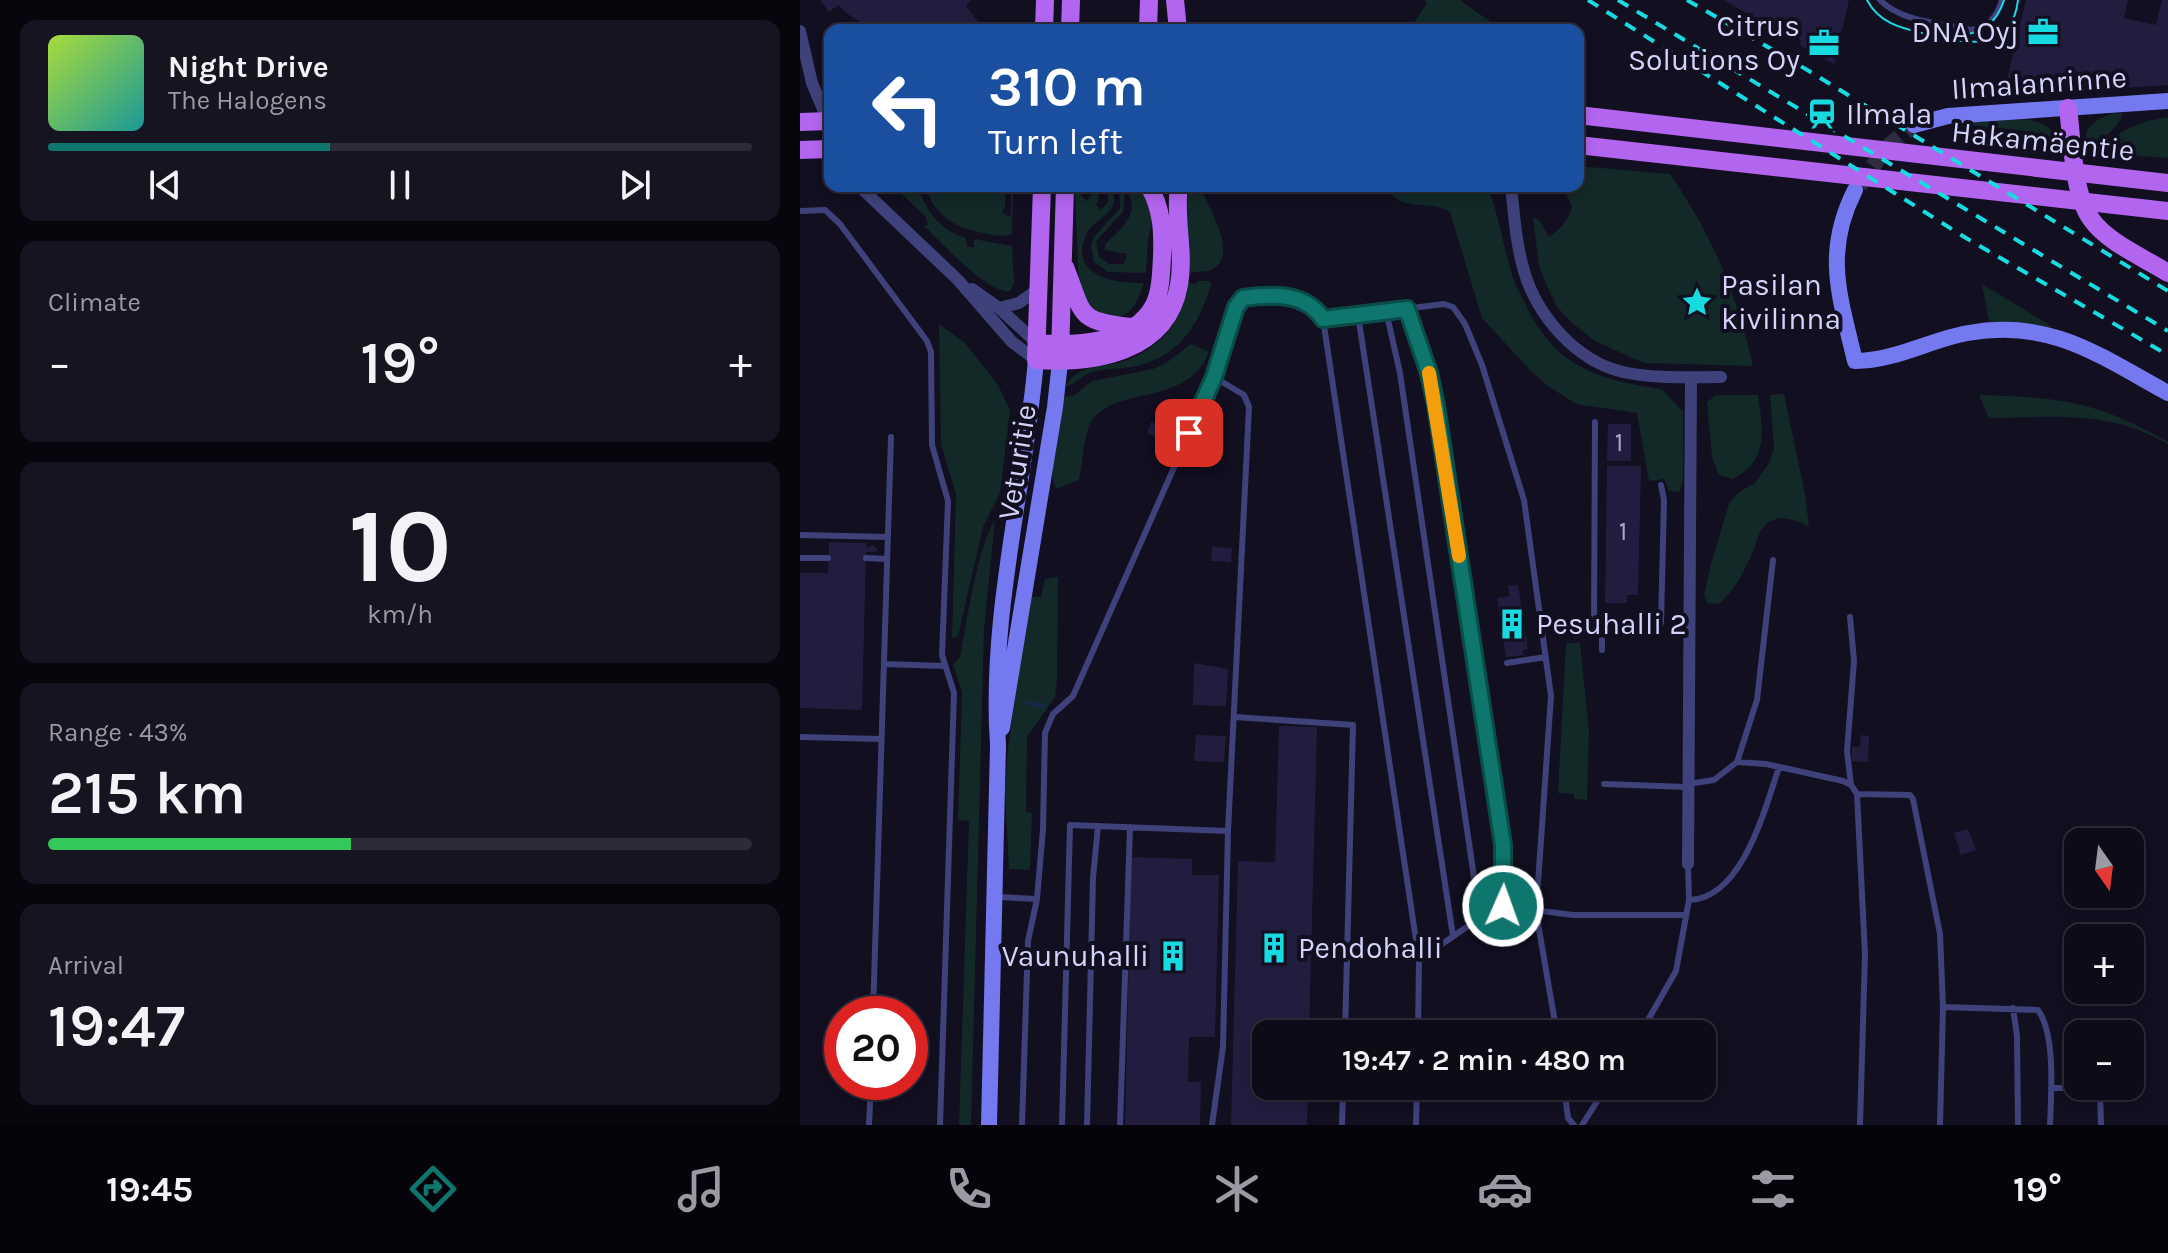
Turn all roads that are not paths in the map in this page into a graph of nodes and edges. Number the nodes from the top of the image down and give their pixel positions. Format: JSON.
{"nodes":[{"id":1,"x":1071,"y":0,"type":"edge"},
{"id":2,"x":1149,"y":0,"type":"edge"},
{"id":3,"x":1175,"y":0,"type":"edge"},
{"id":4,"x":1880,"y":0,"type":"edge"},
{"id":5,"x":2002,"y":0,"type":"edge"},
{"id":6,"x":1043,"y":3,"type":"edge"},
{"id":7,"x":1044,"y":24,"type":"edge"},
{"id":8,"x":1070,"y":24,"type":"edge"},
{"id":9,"x":1148,"y":24,"type":"edge"},
{"id":10,"x":1177,"y":24,"type":"edge"},
{"id":11,"x":800,"y":31,"type":"edge"},
{"id":12,"x":2168,"y":101,"type":"edge"},
{"id":13,"x":2068,"y":108,"type":"junction"},
{"id":14,"x":824,"y":110,"type":"edge"},
{"id":15,"x":1584,"y":115,"type":"edge"},
{"id":16,"x":800,"y":122,"type":"edge"},
{"id":17,"x":824,"y":124,"type":"edge"},
{"id":18,"x":1914,"y":125,"type":"tunnel mouth"},
{"id":19,"x":1584,"y":145,"type":"edge"},
{"id":20,"x":824,"y":149,"type":"edge"},
{"id":21,"x":800,"y":150,"type":"edge"},
{"id":22,"x":2168,"y":183,"type":"edge"},
{"id":23,"x":1855,"y":190,"type":"tunnel mouth"},
{"id":24,"x":865,"y":192,"type":"edge"},
{"id":25,"x":1042,"y":192,"type":"edge"},
{"id":26,"x":1065,"y":192,"type":"edge"},
{"id":27,"x":1153,"y":192,"type":"edge"},
{"id":28,"x":1179,"y":192,"type":"edge"},
{"id":29,"x":1512,"y":192,"type":"edge"},
{"id":30,"x":800,"y":211,"type":"edge"},
{"id":31,"x":2168,"y":211,"type":"edge"},
{"id":32,"x":1064,"y":266,"type":"junction"},
{"id":33,"x":2168,"y":273,"type":"edge"},
{"id":34,"x":958,"y":280,"type":"junction"},
{"id":35,"x":1041,"y":287,"type":"junction"},
{"id":36,"x":999,"y":308,"type":"junction"},
{"id":37,"x":1407,"y":309,"type":"junction"},
{"id":38,"x":1386,"y":311,"type":"junction"},
{"id":39,"x":1358,"y":315,"type":"junction"},
{"id":40,"x":1323,"y":319,"type":"junction"},
{"id":41,"x":1131,"y":327,"type":"junction"},
{"id":42,"x":1037,"y":352,"type":"junction"},
{"id":43,"x":1060,"y":353,"type":"junction"},
{"id":44,"x":1214,"y":377,"type":"junction"},
{"id":45,"x":1691,"y":377,"type":"junction"},
{"id":46,"x":1721,"y":377,"type":"dead end"},
{"id":47,"x":2168,"y":393,"type":"edge"},
{"id":48,"x":1595,"y":422,"type":"dead end"},
{"id":49,"x":891,"y":437,"type":"dead end"},
{"id":50,"x":1661,"y":485,"type":"dead end"},
{"id":51,"x":800,"y":535,"type":"edge"},
{"id":52,"x":888,"y":537,"type":"junction"},
{"id":53,"x":800,"y":558,"type":"edge"},
{"id":54,"x":828,"y":558,"type":"dead end"},
{"id":55,"x":866,"y":558,"type":"dead end"},
{"id":56,"x":887,"y":559,"type":"junction"},
{"id":57,"x":1773,"y":560,"type":"dead end"},
{"id":58,"x":1850,"y":617,"type":"dead end"},
{"id":59,"x":1602,"y":626,"type":"junction"},
{"id":60,"x":1602,"y":650,"type":"dead end"},
{"id":61,"x":1546,"y":657,"type":"junction"},
{"id":62,"x":1507,"y":663,"type":"dead end"},
{"id":63,"x":884,"y":664,"type":"junction"},
{"id":64,"x":944,"y":666,"type":"junction"},
{"id":65,"x":1235,"y":717,"type":"junction"},
{"id":66,"x":800,"y":737,"type":"edge"},
{"id":67,"x":881,"y":739,"type":"junction"},
{"id":68,"x":998,"y":745,"type":"junction"},
{"id":69,"x":1737,"y":762,"type":"junction"},
{"id":70,"x":1779,"y":767,"type":"junction"},
{"id":71,"x":1604,"y":784,"type":"dead end"},
{"id":72,"x":1851,"y":785,"type":"junction"},
{"id":73,"x":1687,"y":786,"type":"junction"},
{"id":74,"x":1857,"y":794,"type":"junction"},
{"id":75,"x":1098,"y":826,"type":"junction"},
{"id":76,"x":1130,"y":827,"type":"junction"},
{"id":77,"x":1228,"y":831,"type":"junction"},
{"id":78,"x":1688,"y":864,"type":"joint"},
{"id":79,"x":995,"y":896,"type":"junction"},
{"id":80,"x":1037,"y":899,"type":"junction"},
{"id":81,"x":1689,"y":900,"type":"junction"},
{"id":82,"x":1503,"y":906,"type":"junction"},
{"id":83,"x":1536,"y":912,"type":"junction"},
{"id":84,"x":1685,"y":915,"type":"junction"},
{"id":85,"x":1480,"y":918,"type":"junction"},
{"id":86,"x":1453,"y":936,"type":"junction"},
{"id":87,"x":1419,"y":960,"type":"junction"},
{"id":88,"x":874,"y":996,"type":"edge"},
{"id":89,"x":1943,"y":1007,"type":"junction"},
{"id":90,"x":2013,"y":1008,"type":"junction"},
{"id":91,"x":1345,"y":1020,"type":"edge"},
{"id":92,"x":1418,"y":1020,"type":"edge"},
{"id":93,"x":1555,"y":1020,"type":"edge"},
{"id":94,"x":1648,"y":1020,"type":"edge"},
{"id":95,"x":2051,"y":1088,"type":"junction"},
{"id":96,"x":870,"y":1100,"type":"edge"},
{"id":97,"x":1343,"y":1100,"type":"edge"},
{"id":98,"x":1417,"y":1100,"type":"edge"},
{"id":99,"x":1566,"y":1100,"type":"edge"},
{"id":100,"x":1598,"y":1100,"type":"edge"},
{"id":101,"x":869,"y":1125,"type":"edge"},
{"id":102,"x":940,"y":1125,"type":"edge"},
{"id":103,"x":989,"y":1125,"type":"edge"},
{"id":104,"x":1022,"y":1125,"type":"edge"},
{"id":105,"x":1062,"y":1125,"type":"edge"},
{"id":106,"x":1087,"y":1125,"type":"edge"},
{"id":107,"x":1120,"y":1125,"type":"edge"},
{"id":108,"x":1212,"y":1125,"type":"edge"},
{"id":109,"x":1342,"y":1125,"type":"edge"},
{"id":110,"x":1416,"y":1125,"type":"edge"},
{"id":111,"x":1574,"y":1125,"type":"edge"},
{"id":112,"x":1582,"y":1125,"type":"edge"},
{"id":113,"x":1860,"y":1125,"type":"edge"},
{"id":114,"x":1940,"y":1125,"type":"edge"},
{"id":115,"x":2018,"y":1125,"type":"edge"},
{"id":116,"x":2050,"y":1125,"type":"edge"},
{"id":117,"x":2101,"y":1125,"type":"edge"}],
"edges":[{"from":1,"to":8,"type":"main road"},
{"from":2,"to":9,"type":"main road"},
{"from":3,"to":10,"type":"main road"},
{"from":4,"to":5,"type":"lane"},
{"from":6,"to":7,"type":"main road"},
{"from":11,"to":14,"type":"street"},
{"from":12,"to":13,"type":"main road","name":"Ilmalanrinne"},
{"from":13,"to":18,"type":"main road","name":"Ilmalanrinne"},
{"from":13,"to":33,"type":"main road"},
{"from":15,"to":22,"type":"main road","name":"Hakamäentie"},
{"from":16,"to":17,"type":"main road"},
{"from":19,"to":31,"type":"main road","name":"Hakamäentie"},
{"from":20,"to":21,"type":"main road"},
{"from":23,"to":47,"type":"main road"},
{"from":24,"to":34,"type":"street"},
{"from":25,"to":35,"type":"main road","name":"Veturitie"},
{"from":26,"to":32,"type":"main road","name":"Veturitie"},
{"from":27,"to":41,"type":"main road"},
{"from":28,"to":43,"type":"main road"},
{"from":29,"to":45,"type":"street"},
{"from":30,"to":64,"type":"lane"},
{"from":32,"to":41,"type":"main road"},
{"from":32,"to":43,"type":"main road","name":"Veturitie"},
{"from":34,"to":36,"type":"street"},
{"from":34,"to":42,"type":"street"},
{"from":35,"to":36,"type":"street"},
{"from":35,"to":42,"type":"main road","name":"Veturitie"},
{"from":36,"to":42,"type":"street"},
{"from":37,"to":38,"type":"lane"},
{"from":37,"to":61,"type":"lane"},
{"from":37,"to":82,"type":"lane"},
{"from":38,"to":39,"type":"lane"},
{"from":38,"to":85,"type":"lane"},
{"from":39,"to":40,"type":"lane"},
{"from":39,"to":86,"type":"lane"},
{"from":40,"to":44,"type":"lane"},
{"from":40,"to":87,"type":"lane"},
{"from":41,"to":43,"type":"main road"},
{"from":42,"to":43,"type":"main road"},
{"from":42,"to":68,"type":"main road","name":"Veturitie"},
{"from":43,"to":68,"type":"main road","name":"Veturitie"},
{"from":44,"to":65,"type":"lane"},
{"from":44,"to":80,"type":"lane"},
{"from":45,"to":46,"type":"street"},
{"from":45,"to":73,"type":"street"},
{"from":48,"to":59,"type":"lane"},
{"from":49,"to":52,"type":"lane"},
{"from":50,"to":59,"type":"lane"},
{"from":51,"to":52,"type":"lane"},
{"from":52,"to":56,"type":"lane"},
{"from":53,"to":54,"type":"lane"},
{"from":55,"to":56,"type":"lane"},
{"from":56,"to":63,"type":"lane"},
{"from":57,"to":69,"type":"lane"},
{"from":58,"to":72,"type":"lane"},
{"from":59,"to":60,"type":"lane"},
{"from":61,"to":62,"type":"lane"},
{"from":61,"to":83,"type":"lane"},
{"from":63,"to":64,"type":"lane"},
{"from":63,"to":67,"type":"lane"},
{"from":64,"to":102,"type":"lane"},
{"from":65,"to":77,"type":"lane"},
{"from":65,"to":91,"type":"lane"},
{"from":66,"to":67,"type":"lane"},
{"from":67,"to":88,"type":"lane"},
{"from":68,"to":79,"type":"main road","name":"Veturitie"},
{"from":69,"to":70,"type":"lane"},
{"from":69,"to":73,"type":"lane"},
{"from":70,"to":72,"type":"lane"},
{"from":70,"to":81,"type":"lane"},
{"from":71,"to":73,"type":"lane"},
{"from":72,"to":74,"type":"lane"},
{"from":73,"to":78,"type":"street"},
{"from":74,"to":89,"type":"lane"},
{"from":74,"to":113,"type":"lane"},
{"from":75,"to":76,"type":"lane"},
{"from":75,"to":105,"type":"lane"},
{"from":75,"to":106,"type":"lane"},
{"from":76,"to":77,"type":"lane"},
{"from":76,"to":107,"type":"lane"},
{"from":77,"to":108,"type":"lane"},
{"from":78,"to":81,"type":"lane"},
{"from":79,"to":80,"type":"lane"},
{"from":79,"to":103,"type":"main road","name":"Veturitie"},
{"from":80,"to":104,"type":"lane"},
{"from":81,"to":84,"type":"lane"},
{"from":82,"to":83,"type":"lane"},
{"from":82,"to":85,"type":"lane"},
{"from":83,"to":84,"type":"lane"},
{"from":83,"to":93,"type":"lane"},
{"from":84,"to":94,"type":"lane"},
{"from":85,"to":86,"type":"lane"},
{"from":86,"to":87,"type":"lane"},
{"from":87,"to":92,"type":"lane"},
{"from":89,"to":90,"type":"lane"},
{"from":89,"to":114,"type":"lane"},
{"from":90,"to":95,"type":"lane"},
{"from":90,"to":115,"type":"lane"},
{"from":95,"to":116,"type":"lane"},
{"from":95,"to":117,"type":"lane"},
{"from":96,"to":101,"type":"lane"},
{"from":97,"to":109,"type":"lane"},
{"from":98,"to":110,"type":"lane"},
{"from":99,"to":111,"type":"lane"},
{"from":100,"to":112,"type":"lane"}]}
